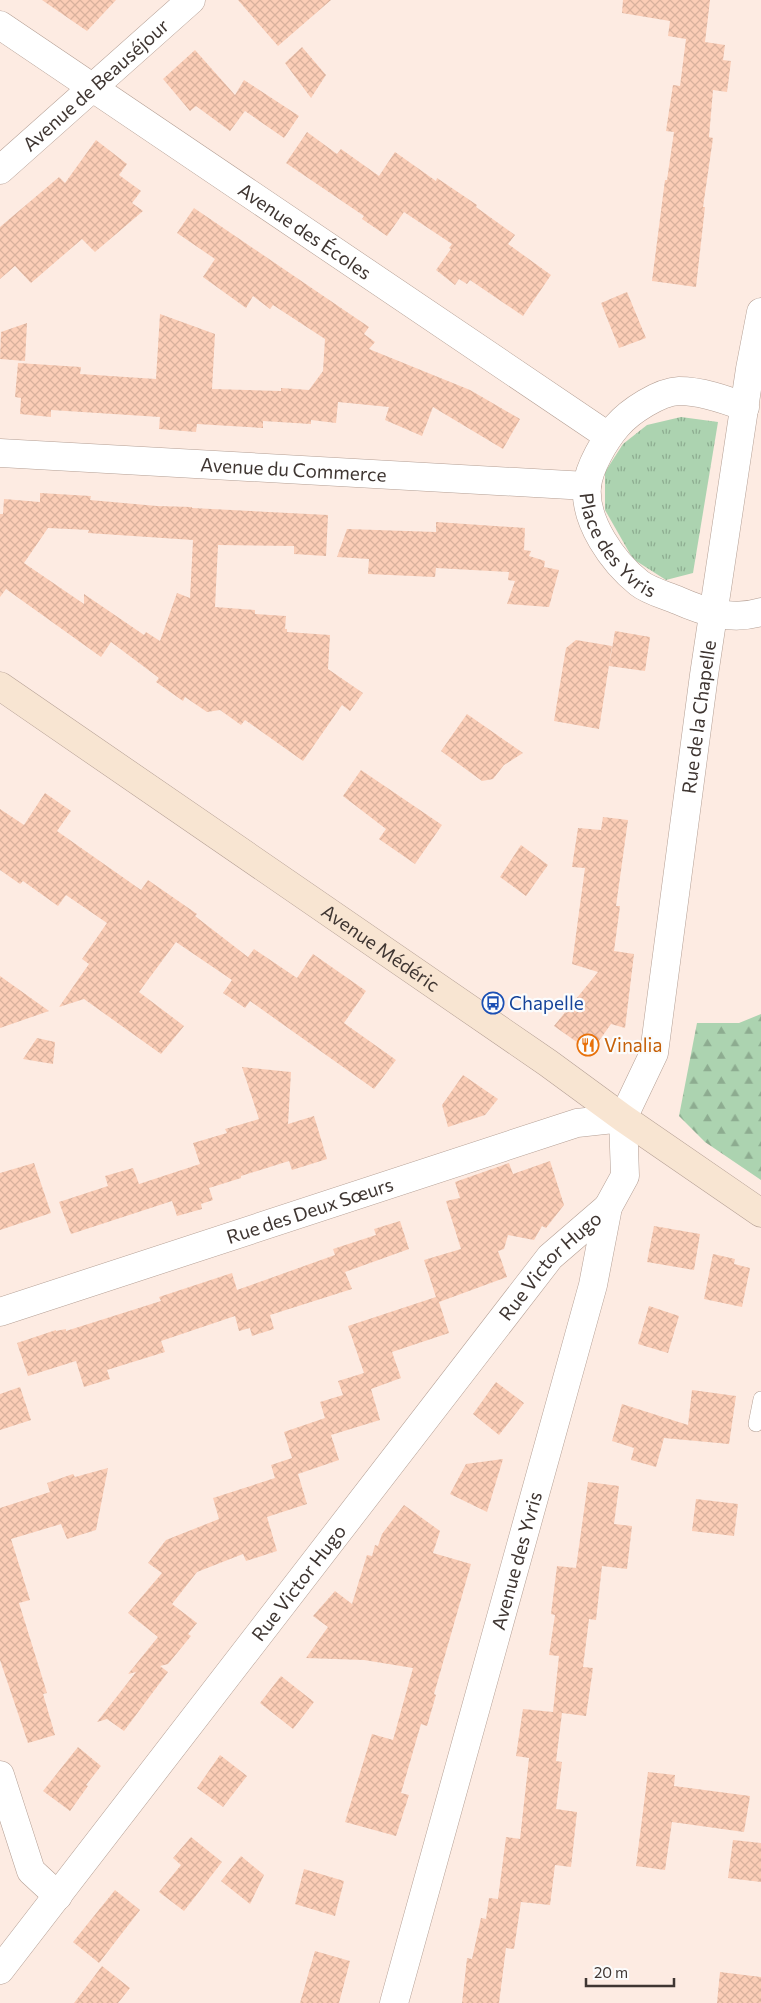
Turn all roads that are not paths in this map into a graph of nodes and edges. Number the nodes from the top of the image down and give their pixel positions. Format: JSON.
{"nodes":[{"id":1,"x":192,"y":0,"type":"edge"},
{"id":2,"x":0,"y":25,"type":"edge"},
{"id":3,"x":92,"y":88,"type":"junction"},
{"id":4,"x":0,"y":170,"type":"edge"},
{"id":5,"x":761,"y":312,"type":"edge"},
{"id":6,"x":745,"y":406,"type":"junction"},
{"id":7,"x":608,"y":436,"type":"junction"},
{"id":8,"x":0,"y":454,"type":"edge"},
{"id":9,"x":587,"y":486,"type":"junction"},
{"id":10,"x":761,"y":612,"type":"edge"},
{"id":11,"x":714,"y":614,"type":"junction"},
{"id":12,"x":0,"y":686,"type":"edge"},
{"id":13,"x":623,"y":1118,"type":"junction"},
{"id":14,"x":608,"y":1207,"type":"junction"},
{"id":15,"x":761,"y":1213,"type":"edge"},
{"id":16,"x":0,"y":1312,"type":"edge"},
{"id":17,"x":761,"y":1399,"type":"edge"},
{"id":18,"x":756,"y":1424,"type":"dead end"},
{"id":19,"x":0,"y":1775,"type":"edge"},
{"id":20,"x":58,"y":1896,"type":"junction"},
{"id":21,"x":0,"y":1970,"type":"edge"},
{"id":22,"x":394,"y":2003,"type":"edge"}],
"edges":[{"from":1,"to":3,"type":"street","name":"Avenue de Beauséjour"},
{"from":2,"to":3,"type":"street","name":"Avenue des Écoles"},
{"from":3,"to":4,"type":"street","name":"Avenue de Beauséjour"},
{"from":3,"to":7,"type":"street","name":"Avenue des Écoles"},
{"from":5,"to":6,"type":"street","name":"Rue de la Chapelle"},
{"from":6,"to":7,"type":"street","name":"Place des Yvris"},
{"from":6,"to":11,"type":"street","name":"Rue de la Chapelle"},
{"from":7,"to":9,"type":"street","name":"Place des Yvris"},
{"from":8,"to":9,"type":"street","name":"Avenue du Commerce"},
{"from":9,"to":11,"type":"street","name":"Place des Yvris"},
{"from":10,"to":11,"type":"street"},
{"from":11,"to":13,"type":"street","name":"Rue de la Chapelle"},
{"from":12,"to":13,"type":"main road","name":"Avenue Médéric"},
{"from":13,"to":14,"type":"street","name":"Avenue des Yvris"},
{"from":13,"to":15,"type":"main road","name":"Avenue Médéric"},
{"from":13,"to":16,"type":"street","name":"Rue des Deux Sœurs"},
{"from":14,"to":20,"type":"street","name":"Rue Victor Hugo"},
{"from":14,"to":22,"type":"street","name":"Avenue des Yvris"},
{"from":17,"to":18,"type":"lane"},
{"from":19,"to":20,"type":"street"},
{"from":20,"to":21,"type":"street","name":"Rue Victor Hugo"}]}
